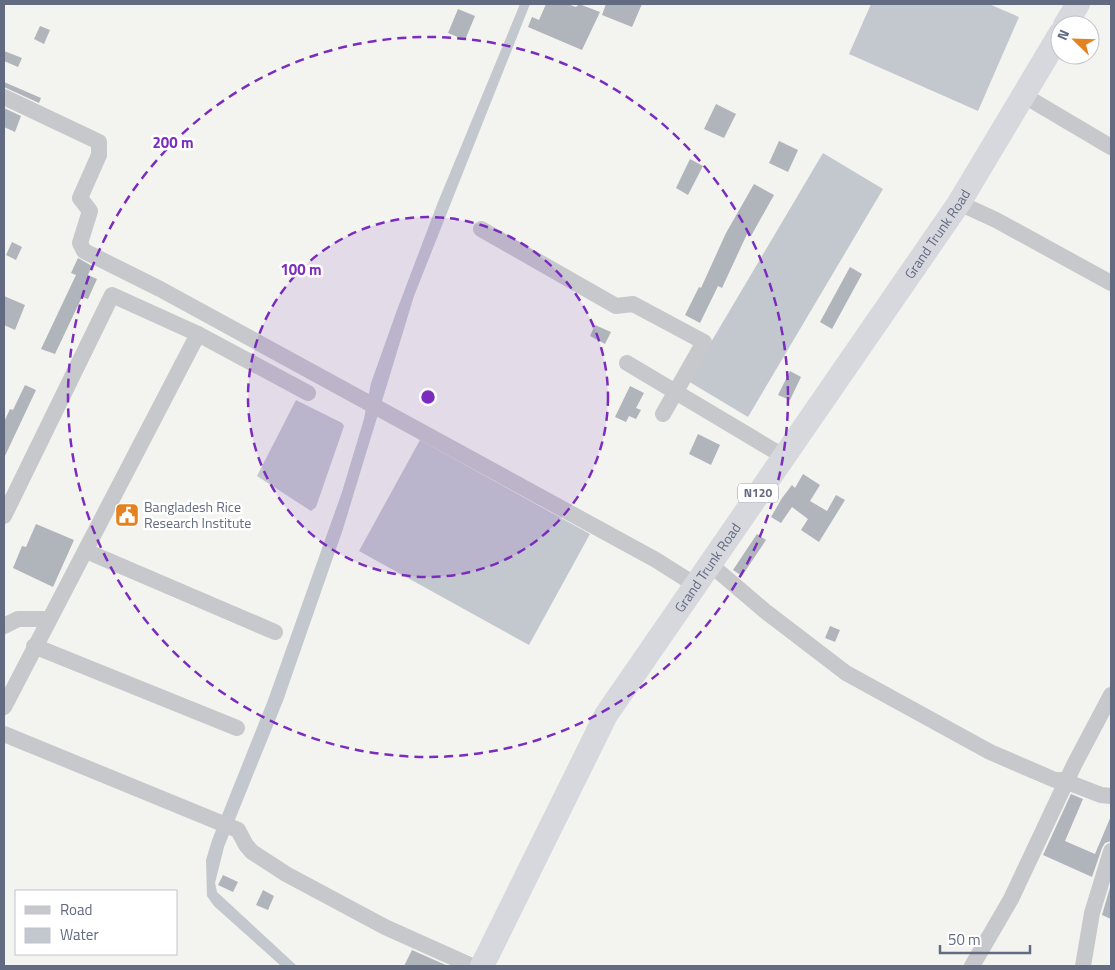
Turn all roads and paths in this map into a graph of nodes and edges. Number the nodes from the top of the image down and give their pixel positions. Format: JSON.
{"nodes":[{"id":1,"x":1085,"y":4,"type":"edge"},
{"id":2,"x":1072,"y":15,"type":"edge"},
{"id":3,"x":1050,"y":50,"type":"edge"},
{"id":4,"x":1023,"y":95,"type":"junction"},
{"id":5,"x":4,"y":97,"type":"edge"},
{"id":6,"x":1111,"y":147,"type":"edge"},
{"id":7,"x":959,"y":203,"type":"junction"},
{"id":8,"x":481,"y":229,"type":"dead end"},
{"id":9,"x":1111,"y":283,"type":"edge"},
{"id":10,"x":198,"y":334,"type":"junction"},
{"id":11,"x":627,"y":363,"type":"dead end"},
{"id":12,"x":676,"y":392,"type":"junction"},
{"id":13,"x":308,"y":393,"type":"dead end"},
{"id":14,"x":663,"y":414,"type":"dead end"},
{"id":15,"x":783,"y":456,"type":"junction"},
{"id":16,"x":4,"y":516,"type":"edge"},
{"id":17,"x":86,"y":551,"type":"junction"},
{"id":18,"x":711,"y":565,"type":"junction"},
{"id":19,"x":694,"y":584,"type":"junction"},
{"id":20,"x":49,"y":618,"type":"junction"},
{"id":21,"x":8,"y":619,"type":"edge"},
{"id":22,"x":275,"y":632,"type":"dead end"},
{"id":23,"x":34,"y":646,"type":"junction"},
{"id":24,"x":1111,"y":695,"type":"edge"},
{"id":25,"x":4,"y":707,"type":"edge"},
{"id":26,"x":238,"y":728,"type":"dead end"},
{"id":27,"x":4,"y":734,"type":"edge"},
{"id":28,"x":1111,"y":796,"type":"edge"},
{"id":29,"x":1111,"y":851,"type":"edge"},
{"id":30,"x":472,"y":966,"type":"edge"},
{"id":31,"x":482,"y":966,"type":"edge"},
{"id":32,"x":972,"y":966,"type":"edge"},
{"id":33,"x":1083,"y":966,"type":"edge"}],
"edges":[{"from":1,"to":2,"type":"street"},
{"from":3,"to":4,"type":"highway","name":"Grand Trunk Road","number":"N120"},
{"from":4,"to":6,"type":"street"},
{"from":4,"to":7,"type":"highway","name":"Grand Trunk Road","number":"N120"},
{"from":5,"to":19,"type":"street"},
{"from":7,"to":9,"type":"street"},
{"from":7,"to":15,"type":"highway","name":"Grand Trunk Road","number":"N120"},
{"from":8,"to":12,"type":"street"},
{"from":10,"to":13,"type":"street"},
{"from":10,"to":16,"type":"street"},
{"from":10,"to":17,"type":"street"},
{"from":11,"to":12,"type":"street"},
{"from":12,"to":14,"type":"street"},
{"from":12,"to":15,"type":"street"},
{"from":15,"to":18,"type":"highway","name":"Grand Trunk Road","number":"N120"},
{"from":17,"to":20,"type":"street"},
{"from":17,"to":22,"type":"street"},
{"from":18,"to":19,"type":"highway","name":"Grand Trunk Road","number":"N120"},
{"from":18,"to":28,"type":"street"},
{"from":19,"to":31,"type":"highway","name":"Grand Trunk Road","number":"N120"},
{"from":20,"to":21,"type":"street"},
{"from":20,"to":23,"type":"street"},
{"from":23,"to":25,"type":"street"},
{"from":23,"to":26,"type":"street"},
{"from":24,"to":32,"type":"street"},
{"from":27,"to":30,"type":"street"},
{"from":29,"to":33,"type":"street"}]}
